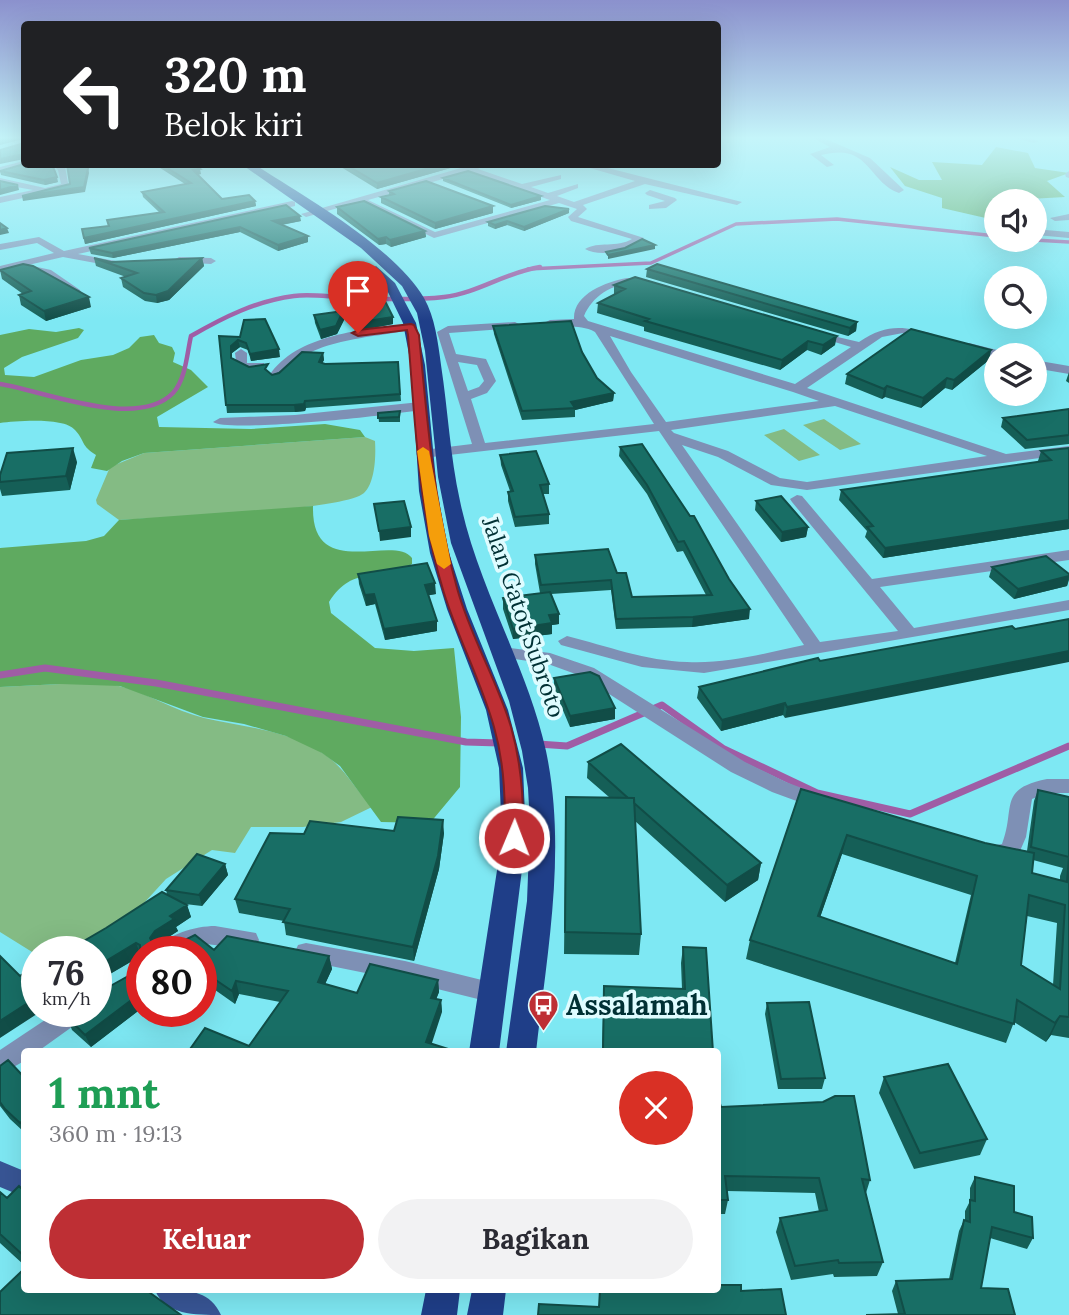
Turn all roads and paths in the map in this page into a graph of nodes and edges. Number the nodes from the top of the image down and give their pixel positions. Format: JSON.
{"nodes":[{"id":1,"x":284,"y":198,"type":"edge"},
{"id":2,"x":290,"y":198,"type":"edge"},
{"id":3,"x":368,"y":198,"type":"edge"},
{"id":4,"x":555,"y":198,"type":"edge"},
{"id":5,"x":594,"y":198,"type":"edge"},
{"id":6,"x":669,"y":198,"type":"edge"},
{"id":7,"x":718,"y":198,"type":"edge"},
{"id":8,"x":362,"y":200,"type":"junction"},
{"id":9,"x":559,"y":200,"type":"junction"},
{"id":10,"x":737,"y":202,"type":"dead end"},
{"id":11,"x":292,"y":204,"type":"junction"},
{"id":12,"x":574,"y":205,"type":"junction"},
{"id":13,"x":652,"y":207,"type":"dead end"},
{"id":14,"x":498,"y":209,"type":"dead end"},
{"id":15,"x":312,"y":213,"type":"junction"},
{"id":16,"x":511,"y":214,"type":"junction"},
{"id":17,"x":1069,"y":217,"type":"edge"},
{"id":18,"x":1055,"y":218,"type":"dead end"},
{"id":19,"x":1047,"y":233,"type":"edge"},
{"id":20,"x":1069,"y":234,"type":"edge"},
{"id":21,"x":0,"y":247,"type":"edge"},
{"id":22,"x":590,"y":249,"type":"dead end"},
{"id":23,"x":63,"y":254,"type":"junction"},
{"id":24,"x":165,"y":261,"type":"edge"},
{"id":25,"x":211,"y":261,"type":"dead end"},
{"id":26,"x":130,"y":264,"type":"edge"},
{"id":27,"x":16,"y":265,"type":"junction"},
{"id":28,"x":0,"y":269,"type":"edge"},
{"id":29,"x":659,"y":286,"type":"edge"},
{"id":30,"x":82,"y":296,"type":"edge"},
{"id":31,"x":409,"y":300,"type":"junction"},
{"id":32,"x":582,"y":321,"type":"junction"},
{"id":33,"x":411,"y":327,"type":"junction"},
{"id":34,"x":601,"y":329,"type":"junction"},
{"id":35,"x":805,"y":330,"type":"edge"},
{"id":36,"x":937,"y":338,"type":"edge"},
{"id":37,"x":962,"y":345,"type":"edge"},
{"id":38,"x":859,"y":346,"type":"junction"},
{"id":39,"x":984,"y":351,"type":"edge"},
{"id":40,"x":241,"y":353,"type":"edge"},
{"id":41,"x":453,"y":357,"type":"junction"},
{"id":42,"x":287,"y":362,"type":"junction"},
{"id":43,"x":1047,"y":366,"type":"edge"},
{"id":44,"x":1069,"y":370,"type":"edge"},
{"id":45,"x":275,"y":376,"type":"edge"},
{"id":46,"x":797,"y":389,"type":"junction"},
{"id":47,"x":465,"y":397,"type":"junction"},
{"id":48,"x":834,"y":403,"type":"junction"},
{"id":49,"x":421,"y":407,"type":"junction"},
{"id":50,"x":804,"y":407,"type":"junction"},
{"id":51,"x":220,"y":422,"type":"dead end"},
{"id":52,"x":666,"y":431,"type":"junction"},
{"id":53,"x":480,"y":449,"type":"junction"},
{"id":54,"x":1069,"y":450,"type":"edge"},
{"id":55,"x":423,"y":454,"type":"junction"},
{"id":56,"x":443,"y":454,"type":"junction"},
{"id":57,"x":1005,"y":458,"type":"junction"},
{"id":58,"x":802,"y":492,"type":"junction"},
{"id":59,"x":1068,"y":556,"type":"edge"},
{"id":60,"x":868,"y":584,"type":"junction"},
{"id":61,"x":1069,"y":606,"type":"edge"},
{"id":62,"x":910,"y":634,"type":"junction"},
{"id":63,"x":567,"y":641,"type":"dead end"},
{"id":64,"x":815,"y":648,"type":"junction"},
{"id":65,"x":501,"y":652,"type":"junction"},
{"id":66,"x":515,"y":745,"type":"junction"},
{"id":67,"x":1069,"y":786,"type":"edge"},
{"id":68,"x":836,"y":807,"type":"edge"},
{"id":69,"x":966,"y":847,"type":"edge"},
{"id":70,"x":196,"y":936,"type":"edge"},
{"id":71,"x":494,"y":993,"type":"junction"},
{"id":72,"x":54,"y":1027,"type":"edge"},
{"id":73,"x":24,"y":1048,"type":"edge"},
{"id":74,"x":485,"y":1048,"type":"edge"},
{"id":75,"x":521,"y":1048,"type":"edge"},
{"id":76,"x":21,"y":1050,"type":"edge"},
{"id":77,"x":0,"y":1065,"type":"edge"},
{"id":78,"x":0,"y":1174,"type":"edge"},
{"id":79,"x":21,"y":1183,"type":"edge"},
{"id":80,"x":173,"y":1293,"type":"edge"},
{"id":81,"x":443,"y":1293,"type":"edge"},
{"id":82,"x":489,"y":1293,"type":"edge"},
{"id":83,"x":206,"y":1315,"type":"edge"},
{"id":84,"x":439,"y":1315,"type":"edge"},
{"id":85,"x":485,"y":1315,"type":"edge"}],
"edges":[{"from":1,"to":11,"type":"highway","name":"Jalan Gatot Subroto"},
{"from":2,"to":15,"type":"highway","name":"Jalan Gatot Subroto"},
{"from":3,"to":8,"type":"street"},
{"from":4,"to":9,"type":"street"},
{"from":5,"to":12,"type":"street"},
{"from":6,"to":13,"type":"street"},
{"from":7,"to":10,"type":"street"},
{"from":8,"to":15,"type":"street"},
{"from":8,"to":16,"type":"street"},
{"from":9,"to":12,"type":"street"},
{"from":9,"to":16,"type":"street"},
{"from":11,"to":15,"type":"highway","name":"Jalan Gatot Subroto"},
{"from":11,"to":23,"type":"street"},
{"from":12,"to":22,"type":"street"},
{"from":14,"to":16,"type":"street"},
{"from":15,"to":31,"type":"highway","name":"Jalan Gatot Subroto"},
{"from":17,"to":18,"type":"street"},
{"from":19,"to":20,"type":"street"},
{"from":21,"to":23,"type":"street"},
{"from":23,"to":26,"type":"street"},
{"from":23,"to":27,"type":"street"},
{"from":24,"to":25,"type":"street"},
{"from":27,"to":28,"type":"street"},
{"from":27,"to":30,"type":"street"},
{"from":29,"to":32,"type":"street"},
{"from":31,"to":33,"type":"highway","name":"Jalan Gatot Subroto"},
{"from":31,"to":56,"type":"highway","name":"Jalan Gatot Subroto"},
{"from":32,"to":34,"type":"street"},
{"from":32,"to":41,"type":"street"},
{"from":33,"to":42,"type":"street"},
{"from":33,"to":49,"type":"highway","name":"Jalan Gatot Subroto"},
{"from":34,"to":46,"type":"street"},
{"from":34,"to":52,"type":"street"},
{"from":35,"to":38,"type":"street"},
{"from":36,"to":38,"type":"street"},
{"from":37,"to":39,"type":"street"},
{"from":38,"to":46,"type":"street"},
{"from":40,"to":42,"type":"street"},
{"from":41,"to":47,"type":"street"},
{"from":41,"to":47,"type":"street"},
{"from":42,"to":45,"type":"street"},
{"from":43,"to":44,"type":"street"},
{"from":46,"to":48,"type":"street"},
{"from":46,"to":50,"type":"street"},
{"from":47,"to":53,"type":"street"},
{"from":48,"to":50,"type":"street"},
{"from":48,"to":57,"type":"street"},
{"from":49,"to":51,"type":"street"},
{"from":49,"to":55,"type":"highway","name":"Jalan Gatot Subroto"},
{"from":50,"to":52,"type":"street"},
{"from":52,"to":53,"type":"street"},
{"from":52,"to":58,"type":"street"},
{"from":52,"to":64,"type":"street"},
{"from":53,"to":56,"type":"street"},
{"from":54,"to":57,"type":"street"},
{"from":55,"to":56,"type":"street"},
{"from":55,"to":66,"type":"highway","name":"Jalan Gatot Subroto"},
{"from":56,"to":65,"type":"highway","name":"Jalan Gatot Subroto"},
{"from":57,"to":58,"type":"street"},
{"from":58,"to":60,"type":"street"},
{"from":59,"to":60,"type":"street"},
{"from":60,"to":62,"type":"street"},
{"from":61,"to":62,"type":"street"},
{"from":62,"to":64,"type":"street"},
{"from":63,"to":64,"type":"street"},
{"from":65,"to":66,"type":"highway","name":"Jalan Gatot Subroto"},
{"from":65,"to":68,"type":"street"},
{"from":66,"to":71,"type":"highway","name":"Jalan Gatot Subroto"},
{"from":66,"to":75,"type":"highway","name":"Jalan Gatot Subroto"},
{"from":67,"to":69,"type":"street"},
{"from":70,"to":71,"type":"street"},
{"from":71,"to":74,"type":"highway","name":"Jalan Gatot Subroto"},
{"from":72,"to":73,"type":"street"},
{"from":76,"to":77,"type":"street"},
{"from":78,"to":79,"type":"main road"},
{"from":80,"to":83,"type":"main road"},
{"from":81,"to":84,"type":"highway"},
{"from":82,"to":85,"type":"highway"}]}
